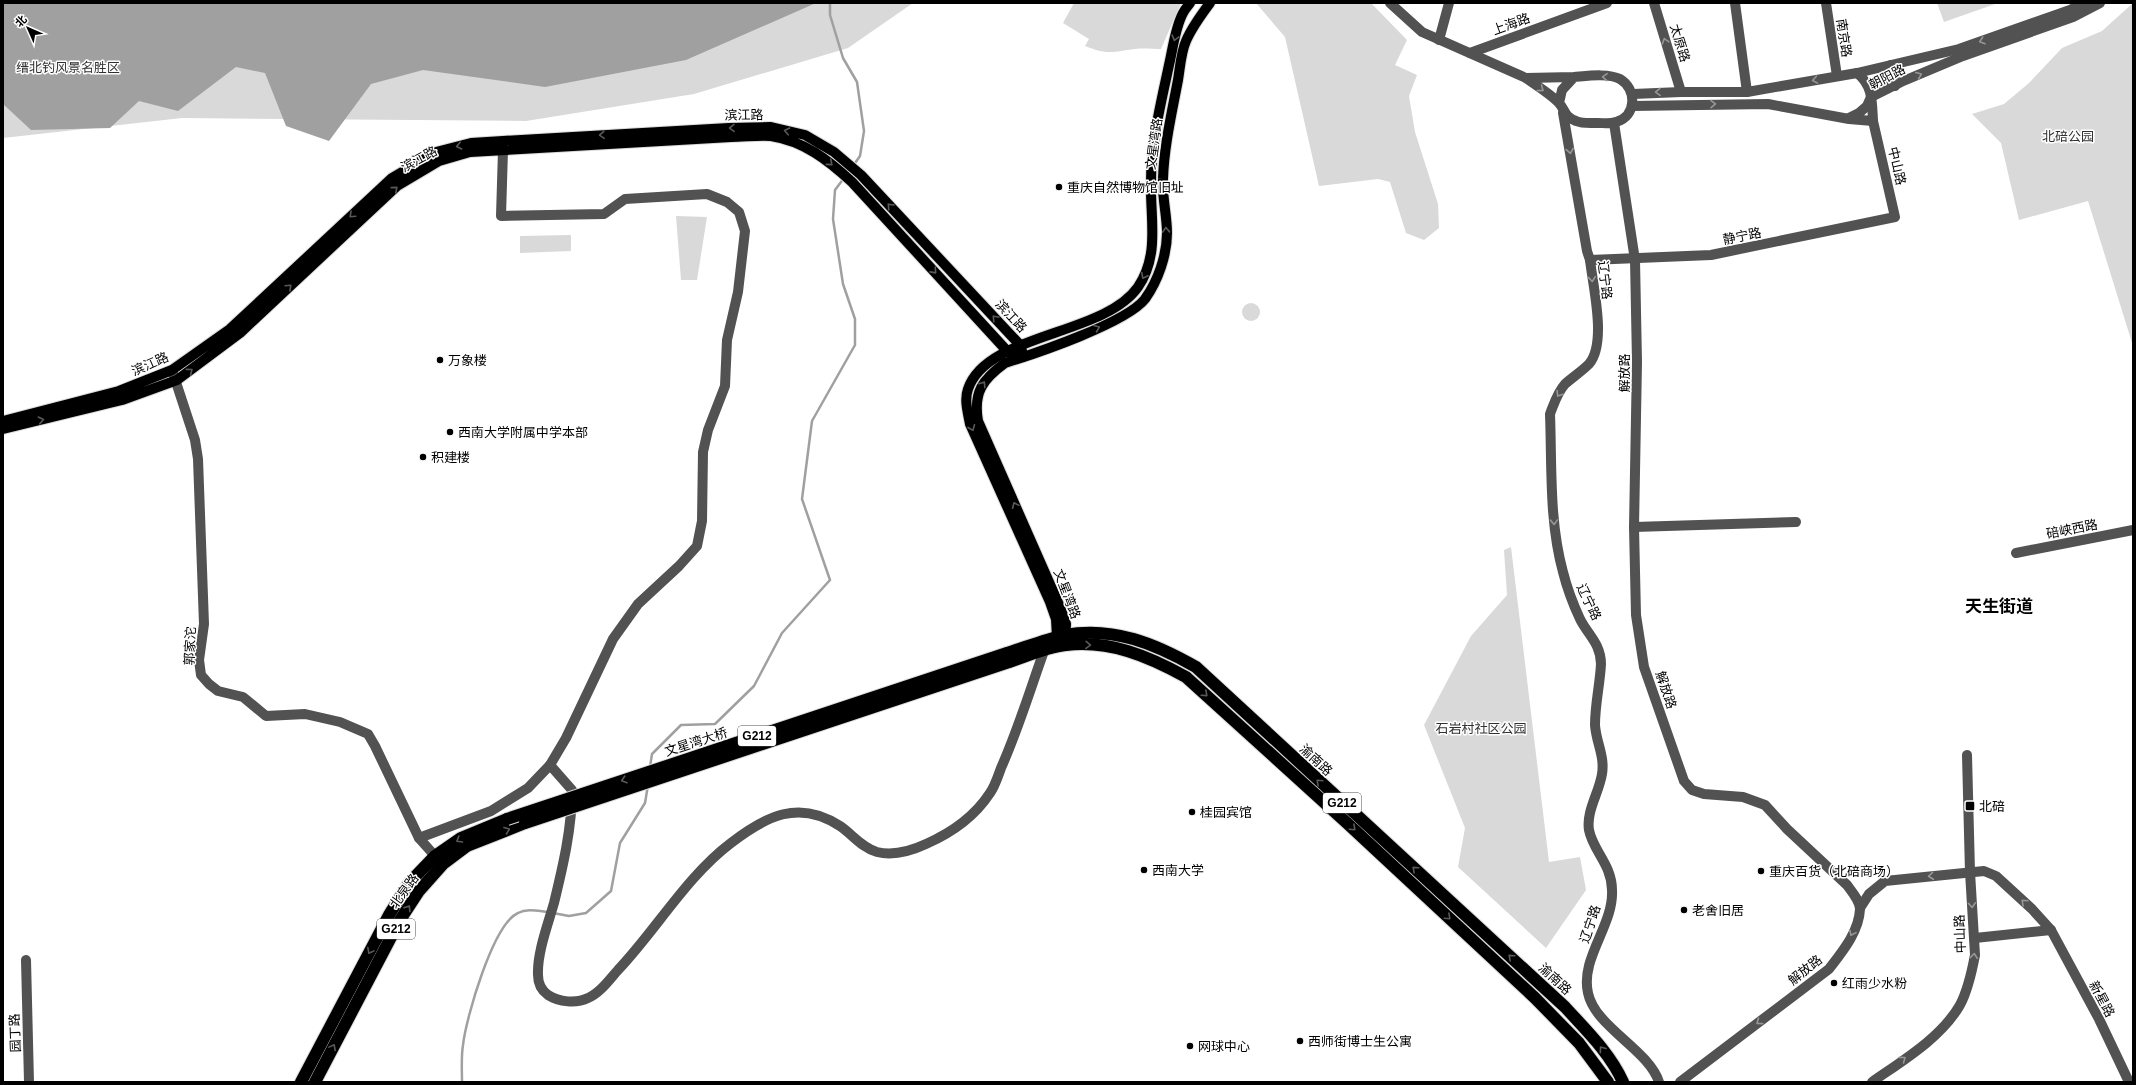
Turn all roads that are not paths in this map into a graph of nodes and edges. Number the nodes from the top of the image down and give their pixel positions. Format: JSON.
{"nodes":[{"id":1,"x":1190,"y":3,"type":"edge"},
{"id":2,"x":1210,"y":3,"type":"edge"},
{"id":3,"x":1390,"y":3,"type":"edge"},
{"id":4,"x":1449,"y":3,"type":"edge"},
{"id":5,"x":1607,"y":3,"type":"edge"},
{"id":6,"x":1654,"y":3,"type":"edge"},
{"id":7,"x":1736,"y":3,"type":"edge"},
{"id":8,"x":1826,"y":3,"type":"edge"},
{"id":9,"x":2084,"y":3,"type":"edge"},
{"id":10,"x":2100,"y":3,"type":"edge"},
{"id":11,"x":1439,"y":40,"type":"junction"},
{"id":12,"x":1470,"y":53,"type":"junction"},
{"id":13,"x":1891,"y":65,"type":"junction"},
{"id":14,"x":1857,"y":73,"type":"junction"},
{"id":15,"x":1837,"y":76,"type":"junction"},
{"id":16,"x":1574,"y":77,"type":"junction"},
{"id":17,"x":1526,"y":78,"type":"junction"},
{"id":18,"x":1895,"y":86,"type":"junction"},
{"id":19,"x":1681,"y":92,"type":"junction"},
{"id":20,"x":1747,"y":92,"type":"junction"},
{"id":21,"x":1632,"y":94,"type":"junction"},
{"id":22,"x":1871,"y":97,"type":"junction"},
{"id":23,"x":1632,"y":106,"type":"junction"},
{"id":24,"x":1561,"y":108,"type":"junction"},
{"id":25,"x":1849,"y":118,"type":"junction"},
{"id":26,"x":1873,"y":121,"type":"junction"},
{"id":27,"x":1614,"y":123,"type":"junction"},
{"id":28,"x":771,"y":132,"type":"junction"},
{"id":29,"x":503,"y":150,"type":"junction"},
{"id":30,"x":1895,"y":217,"type":"joint"},
{"id":31,"x":1590,"y":260,"type":"junction"},
{"id":32,"x":1635,"y":260,"type":"junction"},
{"id":33,"x":1021,"y":346,"type":"junction"},
{"id":34,"x":1008,"y":352,"type":"junction"},
{"id":35,"x":1023,"y":357,"type":"junction"},
{"id":36,"x":172,"y":370,"type":"junction"},
{"id":37,"x":177,"y":380,"type":"junction"},
{"id":38,"x":3,"y":421,"type":"edge"},
{"id":39,"x":3,"y":429,"type":"edge"},
{"id":40,"x":1796,"y":522,"type":"dead end"},
{"id":41,"x":1634,"y":527,"type":"junction"},
{"id":42,"x":2133,"y":530,"type":"edge"},
{"id":43,"x":2016,"y":553,"type":"dead end"},
{"id":44,"x":1063,"y":639,"type":"junction"},
{"id":45,"x":1044,"y":651,"type":"junction"},
{"id":46,"x":1008,"y":658,"type":"junction"},
{"id":47,"x":1968,"y":755,"type":"dead end"},
{"id":48,"x":550,"y":765,"type":"junction"},
{"id":49,"x":507,"y":819,"type":"joint"},
{"id":50,"x":525,"y":823,"type":"joint"},
{"id":51,"x":419,"y":838,"type":"junction"},
{"id":52,"x":434,"y":856,"type":"junction"},
{"id":53,"x":1970,"y":872,"type":"junction"},
{"id":54,"x":1860,"y":908,"type":"junction"},
{"id":55,"x":2051,"y":930,"type":"junction"},
{"id":56,"x":1975,"y":938,"type":"junction"},
{"id":57,"x":26,"y":960,"type":"dead end"},
{"id":58,"x":324,"y":1064,"type":"junction"},
{"id":59,"x":29,"y":1082,"type":"edge"},
{"id":60,"x":301,"y":1082,"type":"edge"},
{"id":61,"x":315,"y":1082,"type":"edge"},
{"id":62,"x":321,"y":1082,"type":"edge"},
{"id":63,"x":1608,"y":1082,"type":"edge"},
{"id":64,"x":1623,"y":1082,"type":"edge"},
{"id":65,"x":1659,"y":1082,"type":"edge"},
{"id":66,"x":1680,"y":1082,"type":"edge"},
{"id":67,"x":1872,"y":1082,"type":"edge"},
{"id":68,"x":2129,"y":1082,"type":"edge"}],
"edges":[{"from":1,"to":33,"type":"main road","name":"文星湾路","one_way":true},
{"from":35,"to":2,"type":"main road","name":"文星湾路","one_way":true},
{"from":3,"to":11,"type":"street"},
{"from":4,"to":11,"type":"street"},
{"from":5,"to":12,"type":"street","name":"上海路"},
{"from":19,"to":6,"type":"street","name":"太原路","one_way":true},
{"from":7,"to":20,"type":"street"},
{"from":8,"to":15,"type":"street","name":"南京路"},
{"from":9,"to":13,"type":"street","one_way":true},
{"from":18,"to":10,"type":"street","name":"朝阳路","one_way":true},
{"from":11,"to":12,"type":"street"},
{"from":12,"to":17,"type":"street"},
{"from":13,"to":14,"type":"street"},
{"from":13,"to":18,"type":"street"},
{"from":14,"to":15,"type":"street"},
{"from":14,"to":22,"type":"street","name":"中山路"},
{"from":15,"to":20,"type":"street","one_way":true},
{"from":16,"to":17,"type":"street"},
{"from":21,"to":16,"type":"street","one_way":true},
{"from":16,"to":24,"type":"street"},
{"from":17,"to":24,"type":"street","one_way":true},
{"from":18,"to":22,"type":"street","name":"朝阳路"},
{"from":19,"to":20,"type":"street"},
{"from":19,"to":21,"type":"street","one_way":true},
{"from":21,"to":23,"type":"street"},
{"from":22,"to":25,"type":"street","name":"朝阳路"},
{"from":22,"to":26,"type":"street","name":"中山路"},
{"from":23,"to":25,"type":"street","one_way":true},
{"from":23,"to":27,"type":"street"},
{"from":24,"to":27,"type":"street"},
{"from":24,"to":31,"type":"street","name":"辽宁路","one_way":true},
{"from":25,"to":26,"type":"street"},
{"from":26,"to":30,"type":"street","name":"中山路"},
{"from":27,"to":32,"type":"street","name":"解放路"},
{"from":28,"to":29,"type":"main road","name":"滨江路"},
{"from":33,"to":28,"type":"main road","name":"滨江路","one_way":true},
{"from":28,"to":34,"type":"main road","name":"滨江路","one_way":true},
{"from":28,"to":36,"type":"main road","name":"滨江路","one_way":true},
{"from":37,"to":29,"type":"main road","name":"滨江路","one_way":true},
{"from":29,"to":48,"type":"street"},
{"from":30,"to":32,"type":"street","name":"静宁路"},
{"from":31,"to":32,"type":"street","name":"静宁路"},
{"from":31,"to":65,"type":"street","name":"辽宁路","one_way":true},
{"from":32,"to":41,"type":"street","name":"解放路"},
{"from":33,"to":34,"type":"main road","name":"文星湾路"},
{"from":33,"to":35,"type":"main road","name":"滨江路"},
{"from":34,"to":35,"type":"main road","name":"滨江路"},
{"from":34,"to":44,"type":"main road","name":"文星湾路","one_way":true},
{"from":44,"to":35,"type":"main road","name":"文星湾路","one_way":true},
{"from":36,"to":37,"type":"street","name":"郭家沱"},
{"from":36,"to":38,"type":"main road","name":"滨江路"},
{"from":39,"to":37,"type":"main road","name":"滨江路","one_way":true},
{"from":37,"to":51,"type":"street","name":"郭家沱"},
{"from":40,"to":41,"type":"street"},
{"from":41,"to":54,"type":"street","name":"解放路"},
{"from":42,"to":43,"type":"street","name":"碚峡西路"},
{"from":44,"to":45,"type":"highway","name":"渝南路","number":"G212"},
{"from":44,"to":46,"type":"highway","name":"渝南路","number":"G212"},
{"from":44,"to":63,"type":"highway","name":"渝南路","number":"G212","one_way":true},
{"from":64,"to":44,"type":"highway","name":"渝南路","number":"G212","one_way":true},
{"from":45,"to":46,"type":"highway","name":"渝南路","number":"G212"},
{"from":45,"to":48,"type":"street"},
{"from":46,"to":49,"type":"highway","name":"文星湾大桥","number":"G212","one_way":true,"bridge":true},
{"from":46,"to":50,"type":"highway","name":"文星湾大桥","number":"G212","bridge":true},
{"from":47,"to":53,"type":"street","name":"中山路"},
{"from":48,"to":51,"type":"street"},
{"from":49,"to":52,"type":"highway","name":"北泉路","number":"G212","one_way":true},
{"from":58,"to":50,"type":"highway","name":"北泉路","number":"G212","one_way":true},
{"from":51,"to":52,"type":"street","name":"郭家沱"},
{"from":52,"to":60,"type":"highway","name":"北泉路","number":"G212","one_way":true},
{"from":53,"to":54,"type":"street","name":"新星路","one_way":true},
{"from":55,"to":53,"type":"street","name":"新星路","one_way":true},
{"from":53,"to":56,"type":"street","name":"中山路","one_way":true},
{"from":54,"to":66,"type":"street","name":"解放路","one_way":true},
{"from":55,"to":56,"type":"street"},
{"from":55,"to":68,"type":"street","name":"新星路"},
{"from":67,"to":56,"type":"street","name":"中山路","one_way":true},
{"from":57,"to":59,"type":"street","name":"园丁路"},
{"from":58,"to":61,"type":"highway","name":"北泉路","number":"G212"},
{"from":58,"to":62,"type":"main road"}]}
